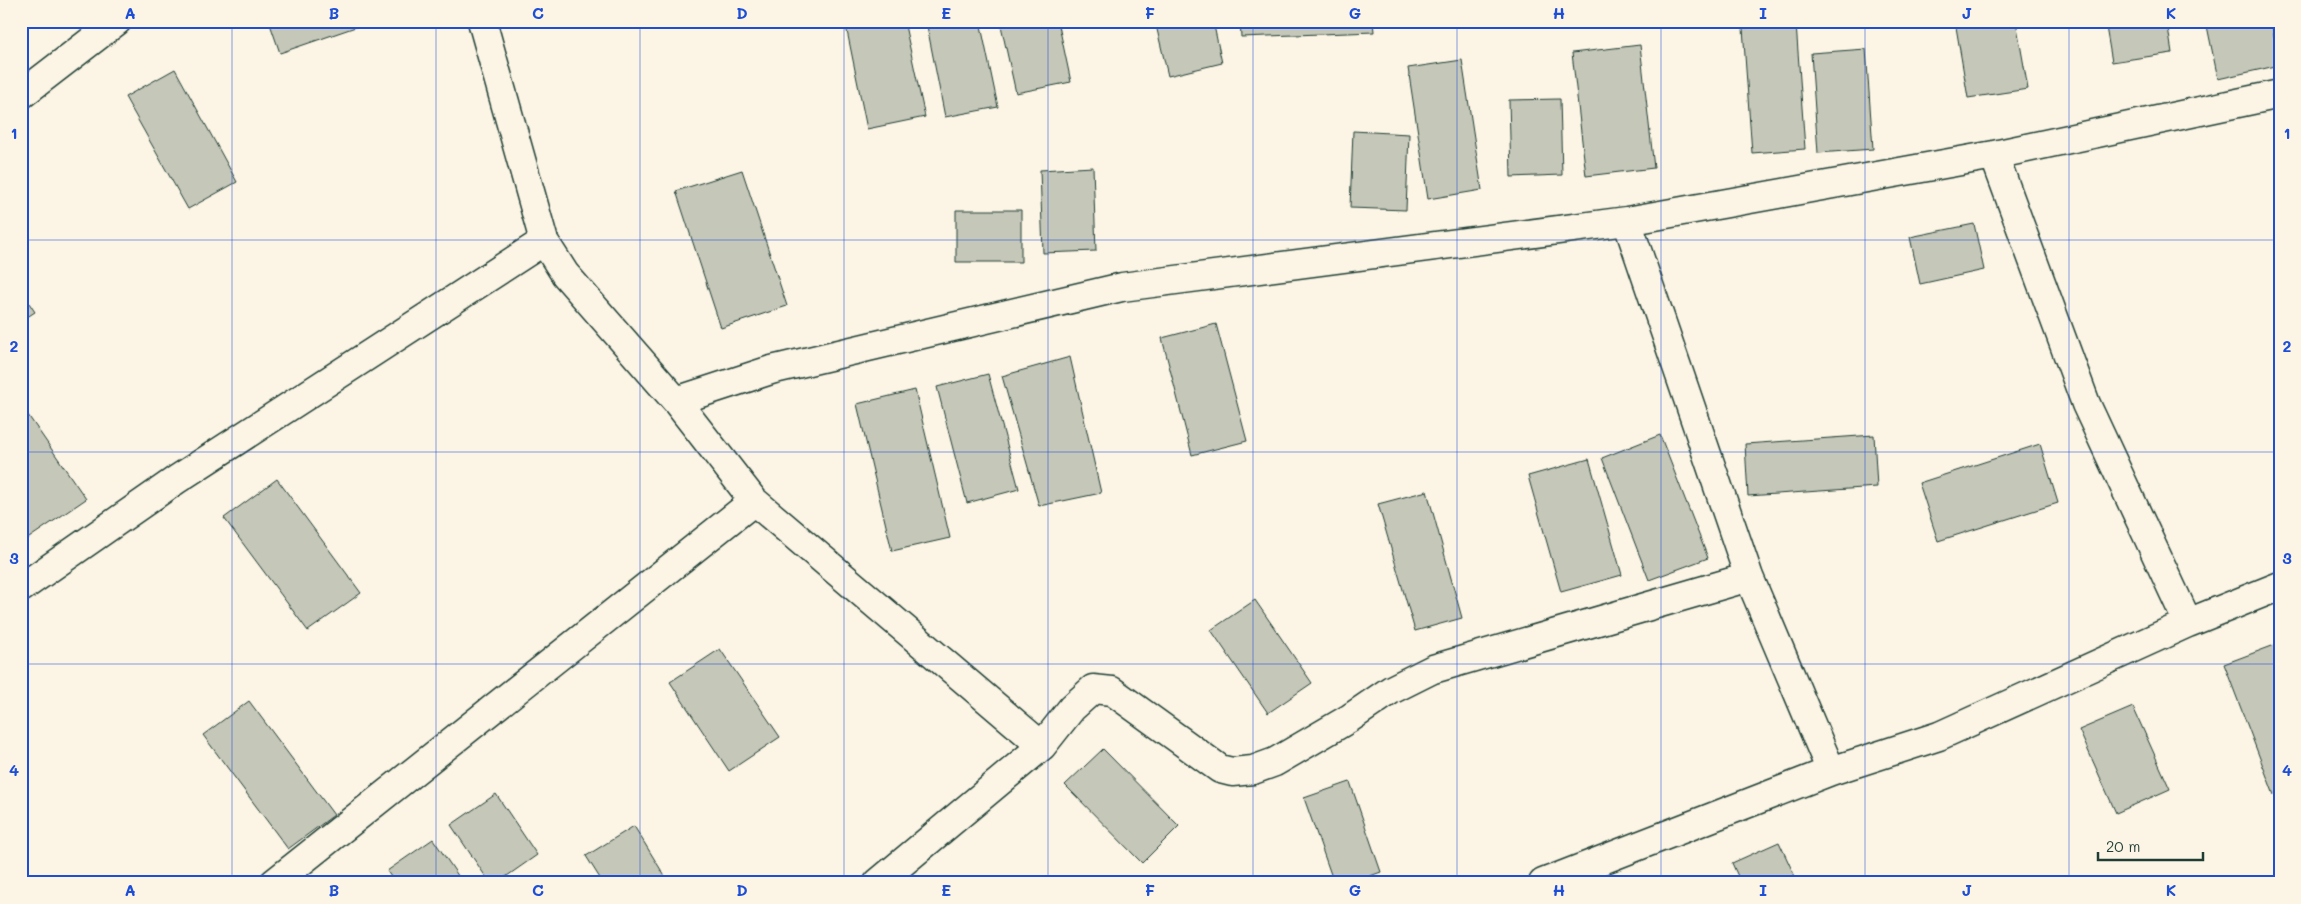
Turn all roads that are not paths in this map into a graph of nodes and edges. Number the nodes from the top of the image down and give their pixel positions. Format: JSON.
{"nodes":[{"id":1,"x":116,"y":21,"type":"edge"},
{"id":2,"x":482,"y":21,"type":"edge"},
{"id":3,"x":2280,"y":94,"type":"edge"},
{"id":4,"x":21,"y":95,"type":"edge"},
{"id":5,"x":1994,"y":155,"type":"junction"},
{"id":6,"x":1627,"y":221,"type":"junction"},
{"id":7,"x":544,"y":241,"type":"junction"},
{"id":8,"x":676,"y":401,"type":"junction"},
{"id":9,"x":754,"y":501,"type":"junction"},
{"id":10,"x":1749,"y":577,"type":"junction"},
{"id":11,"x":2280,"y":586,"type":"edge"},
{"id":12,"x":21,"y":588,"type":"edge"},
{"id":13,"x":2188,"y":623,"type":"junction"},
{"id":14,"x":1042,"y":746,"type":"junction"},
{"id":15,"x":1830,"y":771,"type":"junction"},
{"id":16,"x":274,"y":883,"type":"edge"},
{"id":17,"x":878,"y":883,"type":"edge"},
{"id":18,"x":1543,"y":883,"type":"edge"}],
"edges":[{"from":1,"to":4,"type":"street"},
{"from":2,"to":7,"type":"street"},
{"from":3,"to":5,"type":"street"},
{"from":5,"to":6,"type":"street"},
{"from":5,"to":13,"type":"street"},
{"from":6,"to":8,"type":"street"},
{"from":6,"to":10,"type":"street"},
{"from":7,"to":8,"type":"street"},
{"from":7,"to":12,"type":"street"},
{"from":8,"to":9,"type":"street"},
{"from":9,"to":14,"type":"street"},
{"from":9,"to":16,"type":"street"},
{"from":10,"to":14,"type":"street"},
{"from":10,"to":15,"type":"street"},
{"from":11,"to":13,"type":"street"},
{"from":13,"to":15,"type":"street"},
{"from":14,"to":17,"type":"street"},
{"from":15,"to":18,"type":"street"}]}
